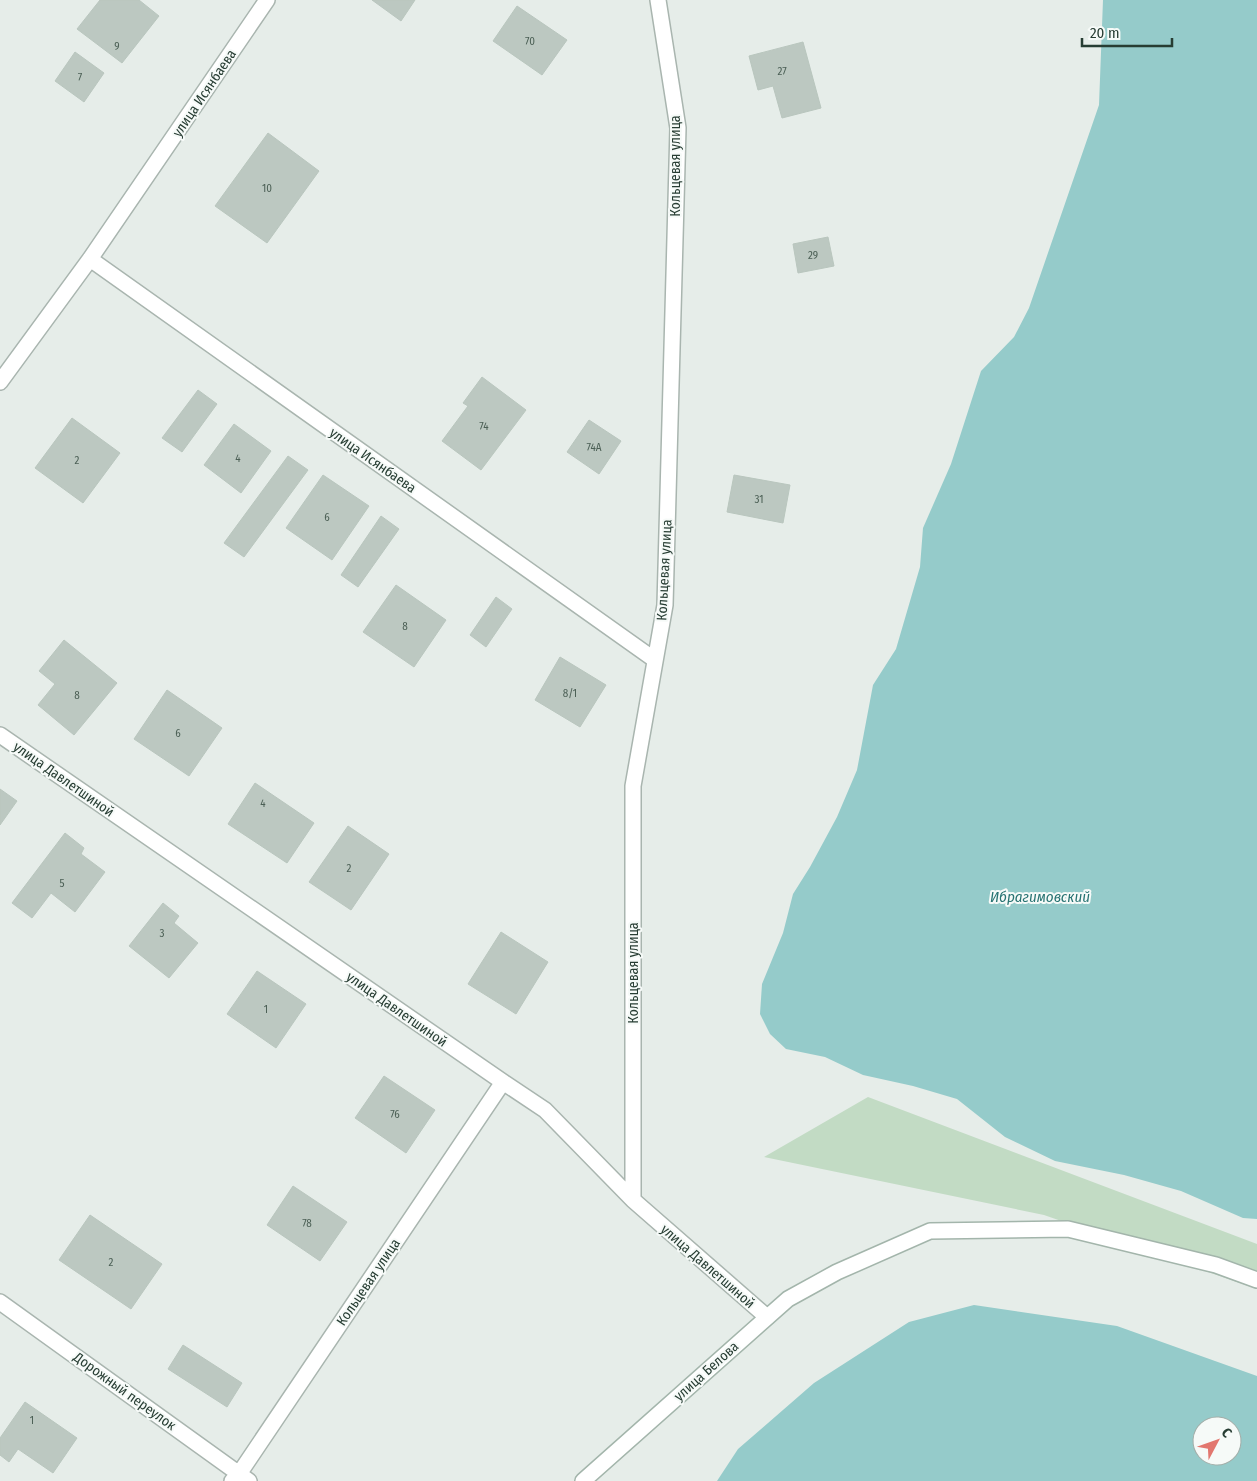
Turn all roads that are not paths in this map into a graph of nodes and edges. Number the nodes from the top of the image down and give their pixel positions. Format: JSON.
{"nodes":[{"id":1,"x":268,"y":0,"type":"edge"},
{"id":2,"x":658,"y":0,"type":"edge"},
{"id":3,"x":90,"y":259,"type":"junction"},
{"id":4,"x":0,"y":382,"type":"edge"},
{"id":5,"x":655,"y":660,"type":"junction"},
{"id":6,"x":0,"y":735,"type":"edge"},
{"id":7,"x":503,"y":1082,"type":"junction"},
{"id":8,"x":633,"y":1200,"type":"junction"},
{"id":9,"x":1257,"y":1280,"type":"edge"},
{"id":10,"x":0,"y":1302,"type":"edge"},
{"id":11,"x":767,"y":1317,"type":"junction"},
{"id":12,"x":240,"y":1479,"type":"edge"},
{"id":13,"x":583,"y":1481,"type":"edge"}],
"edges":[{"from":1,"to":3,"type":"street","name":"улица Исянбаева"},
{"from":2,"to":5,"type":"street","name":"Кольцевая улица"},
{"from":3,"to":4,"type":"street","name":"улица Исянбаева"},
{"from":3,"to":5,"type":"street","name":"улица Исянбаева"},
{"from":5,"to":8,"type":"street","name":"Кольцевая улица"},
{"from":6,"to":7,"type":"street","name":"улица Давлетшиной"},
{"from":7,"to":8,"type":"street","name":"улица Давлетшиной"},
{"from":7,"to":12,"type":"street","name":"Кольцевая улица"},
{"from":8,"to":11,"type":"street","name":"улица Давлетшиной"},
{"from":9,"to":11,"type":"street","name":"улица Белова"},
{"from":10,"to":12,"type":"street","name":"Дорожный переулок"},
{"from":11,"to":13,"type":"street","name":"улица Белова"}]}
